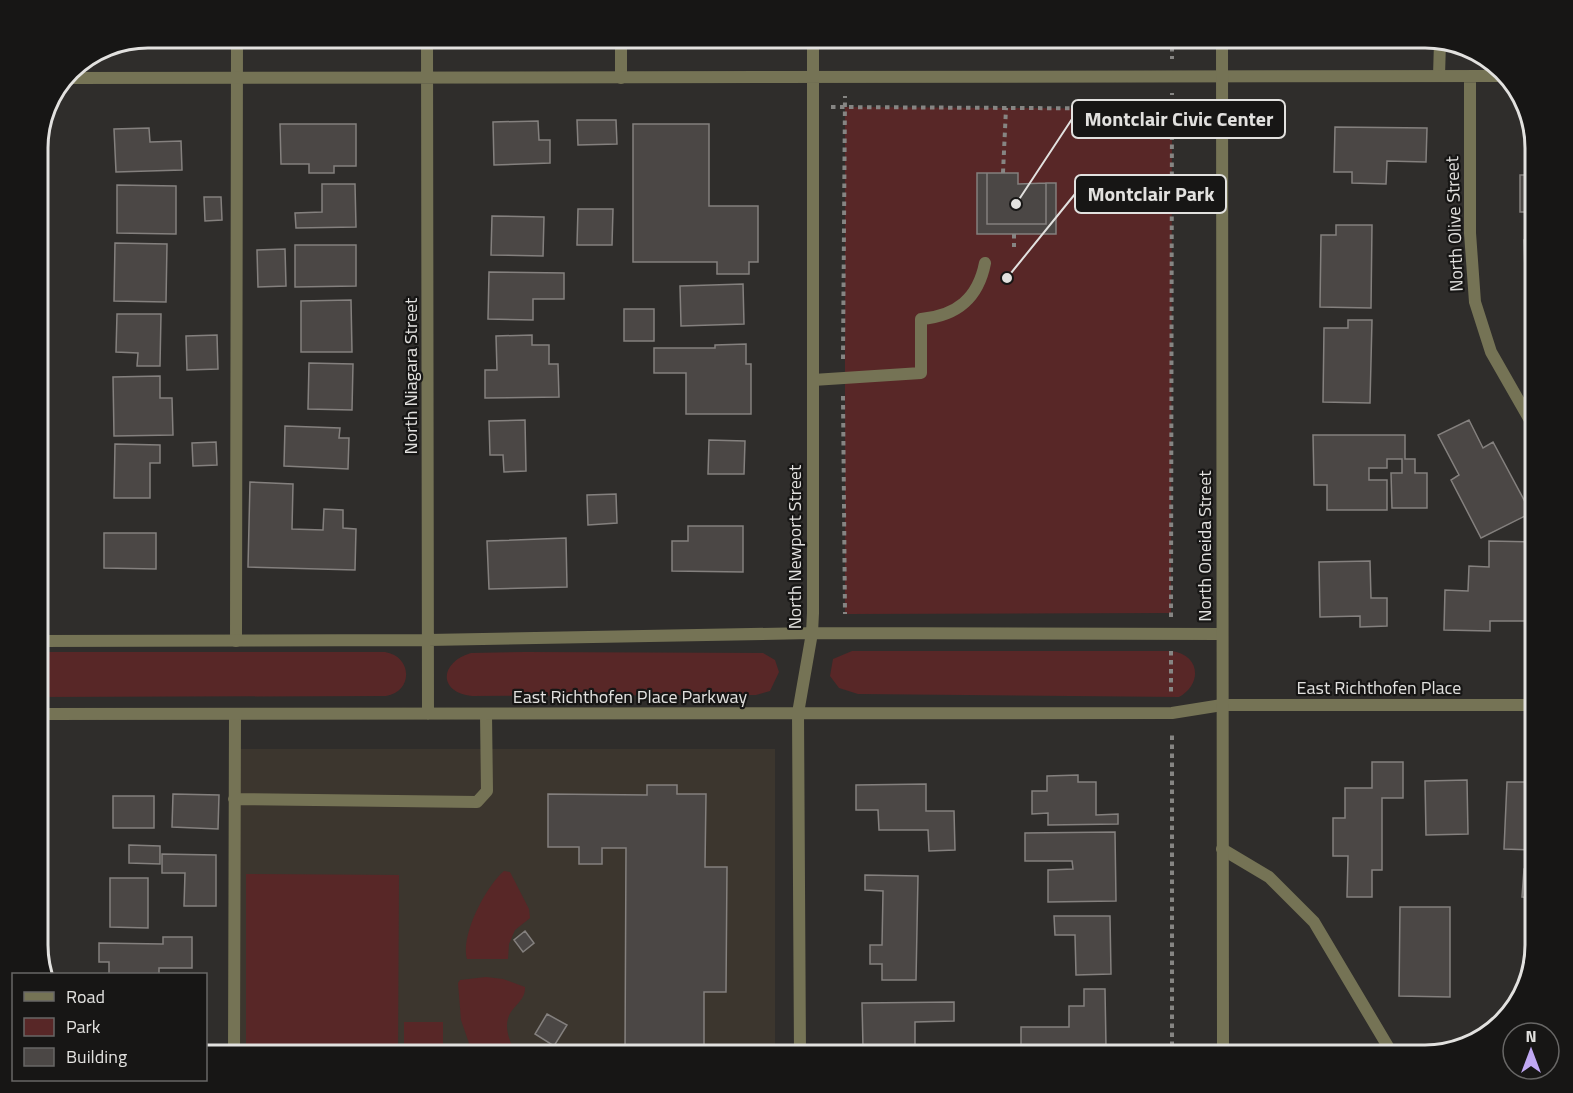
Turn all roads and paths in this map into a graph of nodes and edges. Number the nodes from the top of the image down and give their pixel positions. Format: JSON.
{"nodes":[{"id":1,"x":237,"y":48,"type":"edge"},
{"id":2,"x":427,"y":48,"type":"edge"},
{"id":3,"x":621,"y":48,"type":"edge"},
{"id":4,"x":813,"y":48,"type":"edge"},
{"id":5,"x":1172,"y":48,"type":"edge"},
{"id":6,"x":1222,"y":48,"type":"edge"},
{"id":7,"x":1440,"y":49,"type":"edge"},
{"id":8,"x":1439,"y":76,"type":"junction"},
{"id":9,"x":1470,"y":76,"type":"junction"},
{"id":10,"x":1494,"y":76,"type":"edge"},
{"id":11,"x":813,"y":77,"type":"junction"},
{"id":12,"x":1172,"y":77,"type":"junction"},
{"id":13,"x":1222,"y":77,"type":"junction"},
{"id":14,"x":77,"y":78,"type":"edge"},
{"id":15,"x":237,"y":78,"type":"junction"},
{"id":16,"x":427,"y":78,"type":"junction"},
{"id":17,"x":621,"y":78,"type":"junction"},
{"id":18,"x":813,"y":106,"type":"junction"},
{"id":19,"x":1006,"y":108,"type":"junction"},
{"id":20,"x":1172,"y":109,"type":"junction"},
{"id":21,"x":1222,"y":109,"type":"junction"},
{"id":22,"x":1003,"y":173,"type":"dead end"},
{"id":23,"x":1014,"y":234,"type":"dead end"},
{"id":24,"x":1014,"y":247,"type":"dead end"},
{"id":25,"x":985,"y":263,"type":"dead end"},
{"id":26,"x":813,"y":380,"type":"junction"},
{"id":27,"x":1525,"y":410,"type":"edge"},
{"id":28,"x":812,"y":633,"type":"junction"},
{"id":29,"x":1171,"y":634,"type":"junction"},
{"id":30,"x":1222,"y":634,"type":"junction"},
{"id":31,"x":428,"y":640,"type":"junction"},
{"id":32,"x":48,"y":641,"type":"edge"},
{"id":33,"x":236,"y":641,"type":"junction"},
{"id":34,"x":1222,"y":705,"type":"junction"},
{"id":35,"x":1525,"y":705,"type":"edge"},
{"id":36,"x":798,"y":713,"type":"junction"},
{"id":37,"x":1172,"y":713,"type":"junction"},
{"id":38,"x":48,"y":714,"type":"edge"},
{"id":39,"x":235,"y":714,"type":"junction"},
{"id":40,"x":428,"y":714,"type":"junction"},
{"id":41,"x":486,"y":714,"type":"junction"},
{"id":42,"x":234,"y":799,"type":"junction"},
{"id":43,"x":1222,"y":849,"type":"junction"},
{"id":44,"x":234,"y":1045,"type":"edge"},
{"id":45,"x":800,"y":1045,"type":"edge"},
{"id":46,"x":1172,"y":1045,"type":"edge"},
{"id":47,"x":1223,"y":1045,"type":"edge"},
{"id":48,"x":1387,"y":1045,"type":"edge"}],
"edges":[{"from":1,"to":15,"type":"street"},
{"from":2,"to":16,"type":"street","name":"North Niagara Street"},
{"from":3,"to":17,"type":"street"},
{"from":4,"to":11,"type":"street","name":"North Newport Street"},
{"from":5,"to":12,"type":"path"},
{"from":6,"to":13,"type":"street","name":"North Oneida Street"},
{"from":7,"to":8,"type":"street"},
{"from":8,"to":9,"type":"street"},
{"from":8,"to":13,"type":"street"},
{"from":9,"to":10,"type":"street"},
{"from":9,"to":27,"type":"street","name":"North Olive Street"},
{"from":11,"to":12,"type":"street"},
{"from":11,"to":17,"type":"street"},
{"from":11,"to":18,"type":"street","name":"North Newport Street"},
{"from":12,"to":13,"type":"street"},
{"from":12,"to":20,"type":"path"},
{"from":13,"to":21,"type":"street","name":"North Oneida Street"},
{"from":14,"to":15,"type":"street"},
{"from":15,"to":16,"type":"street"},
{"from":15,"to":33,"type":"street"},
{"from":16,"to":17,"type":"street"},
{"from":16,"to":31,"type":"street","name":"North Niagara Street"},
{"from":18,"to":19,"type":"path"},
{"from":18,"to":26,"type":"street","name":"North Newport Street"},
{"from":19,"to":20,"type":"path"},
{"from":19,"to":22,"type":"path"},
{"from":20,"to":21,"type":"path"},
{"from":20,"to":29,"type":"path"},
{"from":21,"to":30,"type":"street","name":"North Oneida Street"},
{"from":23,"to":24,"type":"path"},
{"from":25,"to":26,"type":"street"},
{"from":26,"to":28,"type":"street","name":"North Newport Street"},
{"from":28,"to":29,"type":"street"},
{"from":28,"to":31,"type":"street"},
{"from":28,"to":36,"type":"street","name":"North Newport Street"},
{"from":29,"to":30,"type":"street"},
{"from":29,"to":37,"type":"path"},
{"from":30,"to":34,"type":"street","name":"North Oneida Street"},
{"from":31,"to":33,"type":"street"},
{"from":31,"to":40,"type":"street","name":"North Niagara Street"},
{"from":32,"to":33,"type":"street"},
{"from":34,"to":35,"type":"street","name":"East Richthofen Place"},
{"from":34,"to":37,"type":"street","name":"East Richthofen Place Parkway"},
{"from":34,"to":43,"type":"street","name":"North Oneida Street"},
{"from":36,"to":37,"type":"street","name":"East Richthofen Place Parkway"},
{"from":36,"to":41,"type":"street","name":"East Richthofen Place Parkway"},
{"from":36,"to":45,"type":"street","name":"North Newport Street"},
{"from":37,"to":46,"type":"path"},
{"from":38,"to":39,"type":"street","name":"East Richthofen Place Parkway"},
{"from":39,"to":40,"type":"street","name":"East Richthofen Place Parkway"},
{"from":39,"to":42,"type":"street"},
{"from":40,"to":41,"type":"street","name":"East Richthofen Place Parkway"},
{"from":41,"to":42,"type":"street"},
{"from":42,"to":44,"type":"street"},
{"from":43,"to":47,"type":"street","name":"North Oneida Street"},
{"from":43,"to":48,"type":"street"}]}
